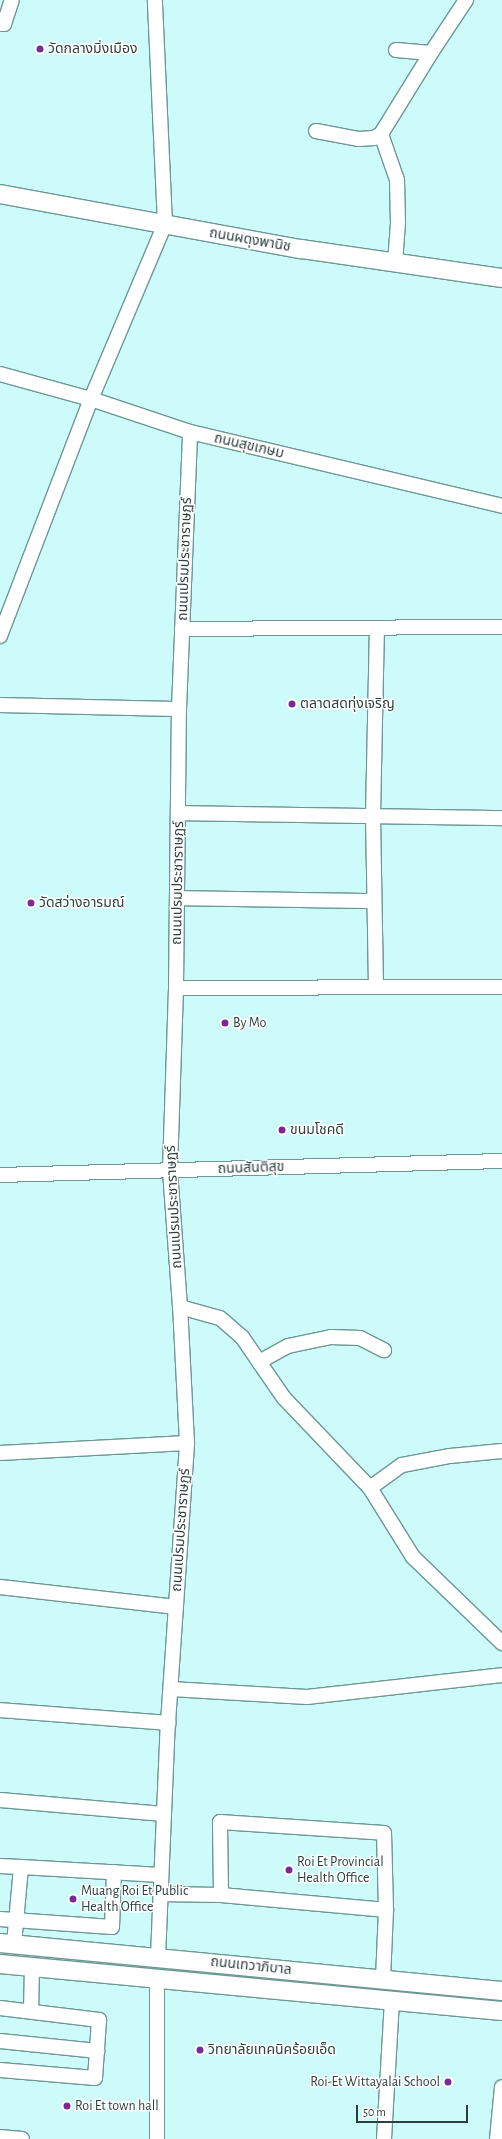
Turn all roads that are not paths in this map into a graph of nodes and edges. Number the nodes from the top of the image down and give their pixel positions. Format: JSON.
{"nodes":[{"id":1,"x":12,"y":0,"type":"edge"},
{"id":2,"x":155,"y":0,"type":"edge"},
{"id":3,"x":466,"y":0,"type":"edge"},
{"id":4,"x":0,"y":24,"type":"edge"},
{"id":5,"x":396,"y":50,"type":"dead end"},
{"id":6,"x":431,"y":53,"type":"junction"},
{"id":7,"x":316,"y":131,"type":"dead end"},
{"id":8,"x":381,"y":134,"type":"junction"},
{"id":9,"x":0,"y":194,"type":"edge"},
{"id":10,"x":164,"y":224,"type":"junction"},
{"id":11,"x":395,"y":263,"type":"junction"},
{"id":12,"x":502,"y":278,"type":"edge"},
{"id":13,"x":0,"y":374,"type":"edge"},
{"id":14,"x":91,"y":399,"type":"junction"},
{"id":15,"x":190,"y":432,"type":"junction"},
{"id":16,"x":502,"y":506,"type":"edge"},
{"id":17,"x":502,"y":627,"type":"edge"},
{"id":18,"x":182,"y":629,"type":"junction"},
{"id":19,"x":377,"y":629,"type":"junction"},
{"id":20,"x":0,"y":636,"type":"edge"},
{"id":21,"x":0,"y":705,"type":"edge"},
{"id":22,"x":179,"y":709,"type":"junction"},
{"id":23,"x":179,"y":813,"type":"junction"},
{"id":24,"x":373,"y":816,"type":"junction"},
{"id":25,"x":502,"y":818,"type":"edge"},
{"id":26,"x":178,"y":898,"type":"junction"},
{"id":27,"x":374,"y":901,"type":"junction"},
{"id":28,"x":376,"y":987,"type":"junction"},
{"id":29,"x":502,"y":987,"type":"edge"},
{"id":30,"x":176,"y":988,"type":"junction"},
{"id":31,"x":502,"y":1161,"type":"edge"},
{"id":32,"x":170,"y":1170,"type":"junction"},
{"id":33,"x":0,"y":1175,"type":"edge"},
{"id":34,"x":180,"y":1307,"type":"junction"},
{"id":35,"x":384,"y":1350,"type":"dead end"},
{"id":36,"x":259,"y":1362,"type":"junction"},
{"id":37,"x":187,"y":1443,"type":"junction"},
{"id":38,"x":502,"y":1451,"type":"edge"},
{"id":39,"x":0,"y":1453,"type":"edge"},
{"id":40,"x":370,"y":1488,"type":"junction"},
{"id":41,"x":0,"y":1588,"type":"edge"},
{"id":42,"x":176,"y":1607,"type":"junction"},
{"id":43,"x":502,"y":1643,"type":"edge"},
{"id":44,"x":502,"y":1675,"type":"edge"},
{"id":45,"x":170,"y":1688,"type":"junction"},
{"id":46,"x":0,"y":1710,"type":"edge"},
{"id":47,"x":168,"y":1723,"type":"junction"},
{"id":48,"x":0,"y":1800,"type":"edge"},
{"id":49,"x":163,"y":1814,"type":"junction"},
{"id":50,"x":0,"y":1866,"type":"edge"},
{"id":51,"x":22,"y":1867,"type":"junction"},
{"id":52,"x":114,"y":1872,"type":"junction"},
{"id":53,"x":161,"y":1875,"type":"junction"},
{"id":54,"x":160,"y":1894,"type":"junction"},
{"id":55,"x":221,"y":1895,"type":"junction"},
{"id":56,"x":386,"y":1910,"type":"junction"},
{"id":57,"x":0,"y":1919,"type":"edge"},
{"id":58,"x":16,"y":1921,"type":"junction"},
{"id":59,"x":7,"y":1944,"type":"edge"},
{"id":60,"x":158,"y":1957,"type":"junction"},
{"id":61,"x":0,"y":1964,"type":"edge"},
{"id":62,"x":32,"y":1967,"type":"junction"},
{"id":63,"x":157,"y":1979,"type":"junction"},
{"id":64,"x":383,"y":1979,"type":"junction"},
{"id":65,"x":502,"y":1991,"type":"edge"},
{"id":66,"x":392,"y":2002,"type":"junction"},
{"id":67,"x":0,"y":2008,"type":"edge"},
{"id":68,"x":31,"y":2011,"type":"junction"},
{"id":69,"x":502,"y":2011,"type":"edge"},
{"id":70,"x":0,"y":2041,"type":"edge"},
{"id":71,"x":97,"y":2051,"type":"junction"},
{"id":72,"x":0,"y":2070,"type":"edge"},
{"id":73,"x":502,"y":2087,"type":"edge"},
{"id":74,"x":0,"y":2137,"type":"edge"},
{"id":75,"x":22,"y":2139,"type":"edge"},
{"id":76,"x":157,"y":2139,"type":"edge"},
{"id":77,"x":384,"y":2139,"type":"edge"},
{"id":78,"x":497,"y":2139,"type":"edge"}],
"edges":[{"from":1,"to":4,"type":"street"},
{"from":2,"to":10,"type":"street"},
{"from":3,"to":6,"type":"street"},
{"from":5,"to":6,"type":"street"},
{"from":6,"to":8,"type":"street"},
{"from":7,"to":8,"type":"street"},
{"from":8,"to":11,"type":"street"},
{"from":9,"to":10,"type":"main road","name":"ถนนผดุงพานิช"},
{"from":10,"to":11,"type":"main road","name":"ถนนผดุงพานิช"},
{"from":10,"to":14,"type":"street"},
{"from":11,"to":12,"type":"main road","name":"ถนนผดุงพานิช"},
{"from":13,"to":14,"type":"street","name":"ถนนสุขเกษม"},
{"from":14,"to":15,"type":"street","name":"ถนนสุขเกษม"},
{"from":14,"to":20,"type":"street"},
{"from":15,"to":16,"type":"street","name":"ถนนสุขเกษม"},
{"from":15,"to":18,"type":"street","name":"ถนนเปรมประชาราษฏร์"},
{"from":17,"to":19,"type":"street"},
{"from":18,"to":19,"type":"street"},
{"from":18,"to":22,"type":"street","name":"ถนนเปรมประชาราษฏร์"},
{"from":19,"to":24,"type":"street"},
{"from":21,"to":22,"type":"street"},
{"from":22,"to":23,"type":"street","name":"ถนนเปรมประชาราษฏร์"},
{"from":23,"to":24,"type":"street"},
{"from":23,"to":26,"type":"street","name":"ถนนเปรมประชาราษฏร์"},
{"from":24,"to":25,"type":"street"},
{"from":24,"to":27,"type":"street"},
{"from":26,"to":27,"type":"street"},
{"from":26,"to":30,"type":"street","name":"ถนนเปรมประชาราษฏร์"},
{"from":27,"to":28,"type":"street"},
{"from":28,"to":29,"type":"street"},
{"from":28,"to":30,"type":"street"},
{"from":30,"to":32,"type":"street","name":"ถนนเปรมประชาราษฏร์"},
{"from":31,"to":32,"type":"street","name":"ถนนสันติสุข"},
{"from":32,"to":33,"type":"street","name":"ถนนสันติสุข"},
{"from":32,"to":34,"type":"street","name":"ถนนเปรมประชาราษฏร์"},
{"from":34,"to":36,"type":"street"},
{"from":34,"to":37,"type":"street","name":"ถนนเปรมประชาราษฏร์"},
{"from":35,"to":36,"type":"street"},
{"from":36,"to":40,"type":"street"},
{"from":37,"to":39,"type":"street"},
{"from":37,"to":42,"type":"street","name":"ถนนเปรมประชาราษฏร์"},
{"from":38,"to":40,"type":"street"},
{"from":40,"to":43,"type":"street"},
{"from":41,"to":42,"type":"street"},
{"from":42,"to":45,"type":"street","name":"ถนนเปรมประชาราษฏร์"},
{"from":44,"to":45,"type":"street"},
{"from":45,"to":47,"type":"street","name":"ถนนเปรมประชาราษฏร์"},
{"from":46,"to":47,"type":"street"},
{"from":47,"to":49,"type":"street","name":"ถนนเปรมประชาราษฏร์"},
{"from":48,"to":49,"type":"street"},
{"from":49,"to":53,"type":"street","name":"ถนนเปรมประชาราษฏร์"},
{"from":50,"to":51,"type":"street"},
{"from":51,"to":52,"type":"street"},
{"from":51,"to":58,"type":"street"},
{"from":52,"to":53,"type":"street"},
{"from":52,"to":58,"type":"street"},
{"from":53,"to":54,"type":"street","name":"ถนนเปรมประชาราษฏร์"},
{"from":54,"to":55,"type":"street"},
{"from":54,"to":60,"type":"street","name":"ถนนเปรมประชาราษฏร์"},
{"from":55,"to":56,"type":"street"},
{"from":55,"to":56,"type":"street"},
{"from":56,"to":64,"type":"street"},
{"from":57,"to":58,"type":"street"},
{"from":58,"to":59,"type":"street"},
{"from":59,"to":60,"type":"main road","name":"ถนนเทวาภิบาล"},
{"from":60,"to":63,"type":"main road"},
{"from":60,"to":64,"type":"main road","name":"ถนนเทวาภิบาล"},
{"from":61,"to":62,"type":"main road","name":"ถนนเทวาภิบาล"},
{"from":62,"to":63,"type":"main road","name":"ถนนเทวาภิบาล"},
{"from":62,"to":68,"type":"street"},
{"from":63,"to":66,"type":"main road","name":"ถนนเทวาภิบาล"},
{"from":63,"to":76,"type":"street"},
{"from":64,"to":65,"type":"main road","name":"ถนนเทวาภิบาล"},
{"from":66,"to":69,"type":"main road","name":"ถนนเทวาภิบาล"},
{"from":66,"to":77,"type":"street"},
{"from":67,"to":68,"type":"street"},
{"from":68,"to":71,"type":"street"},
{"from":70,"to":71,"type":"street"},
{"from":71,"to":72,"type":"street"},
{"from":73,"to":78,"type":"street"},
{"from":74,"to":75,"type":"street"}]}
